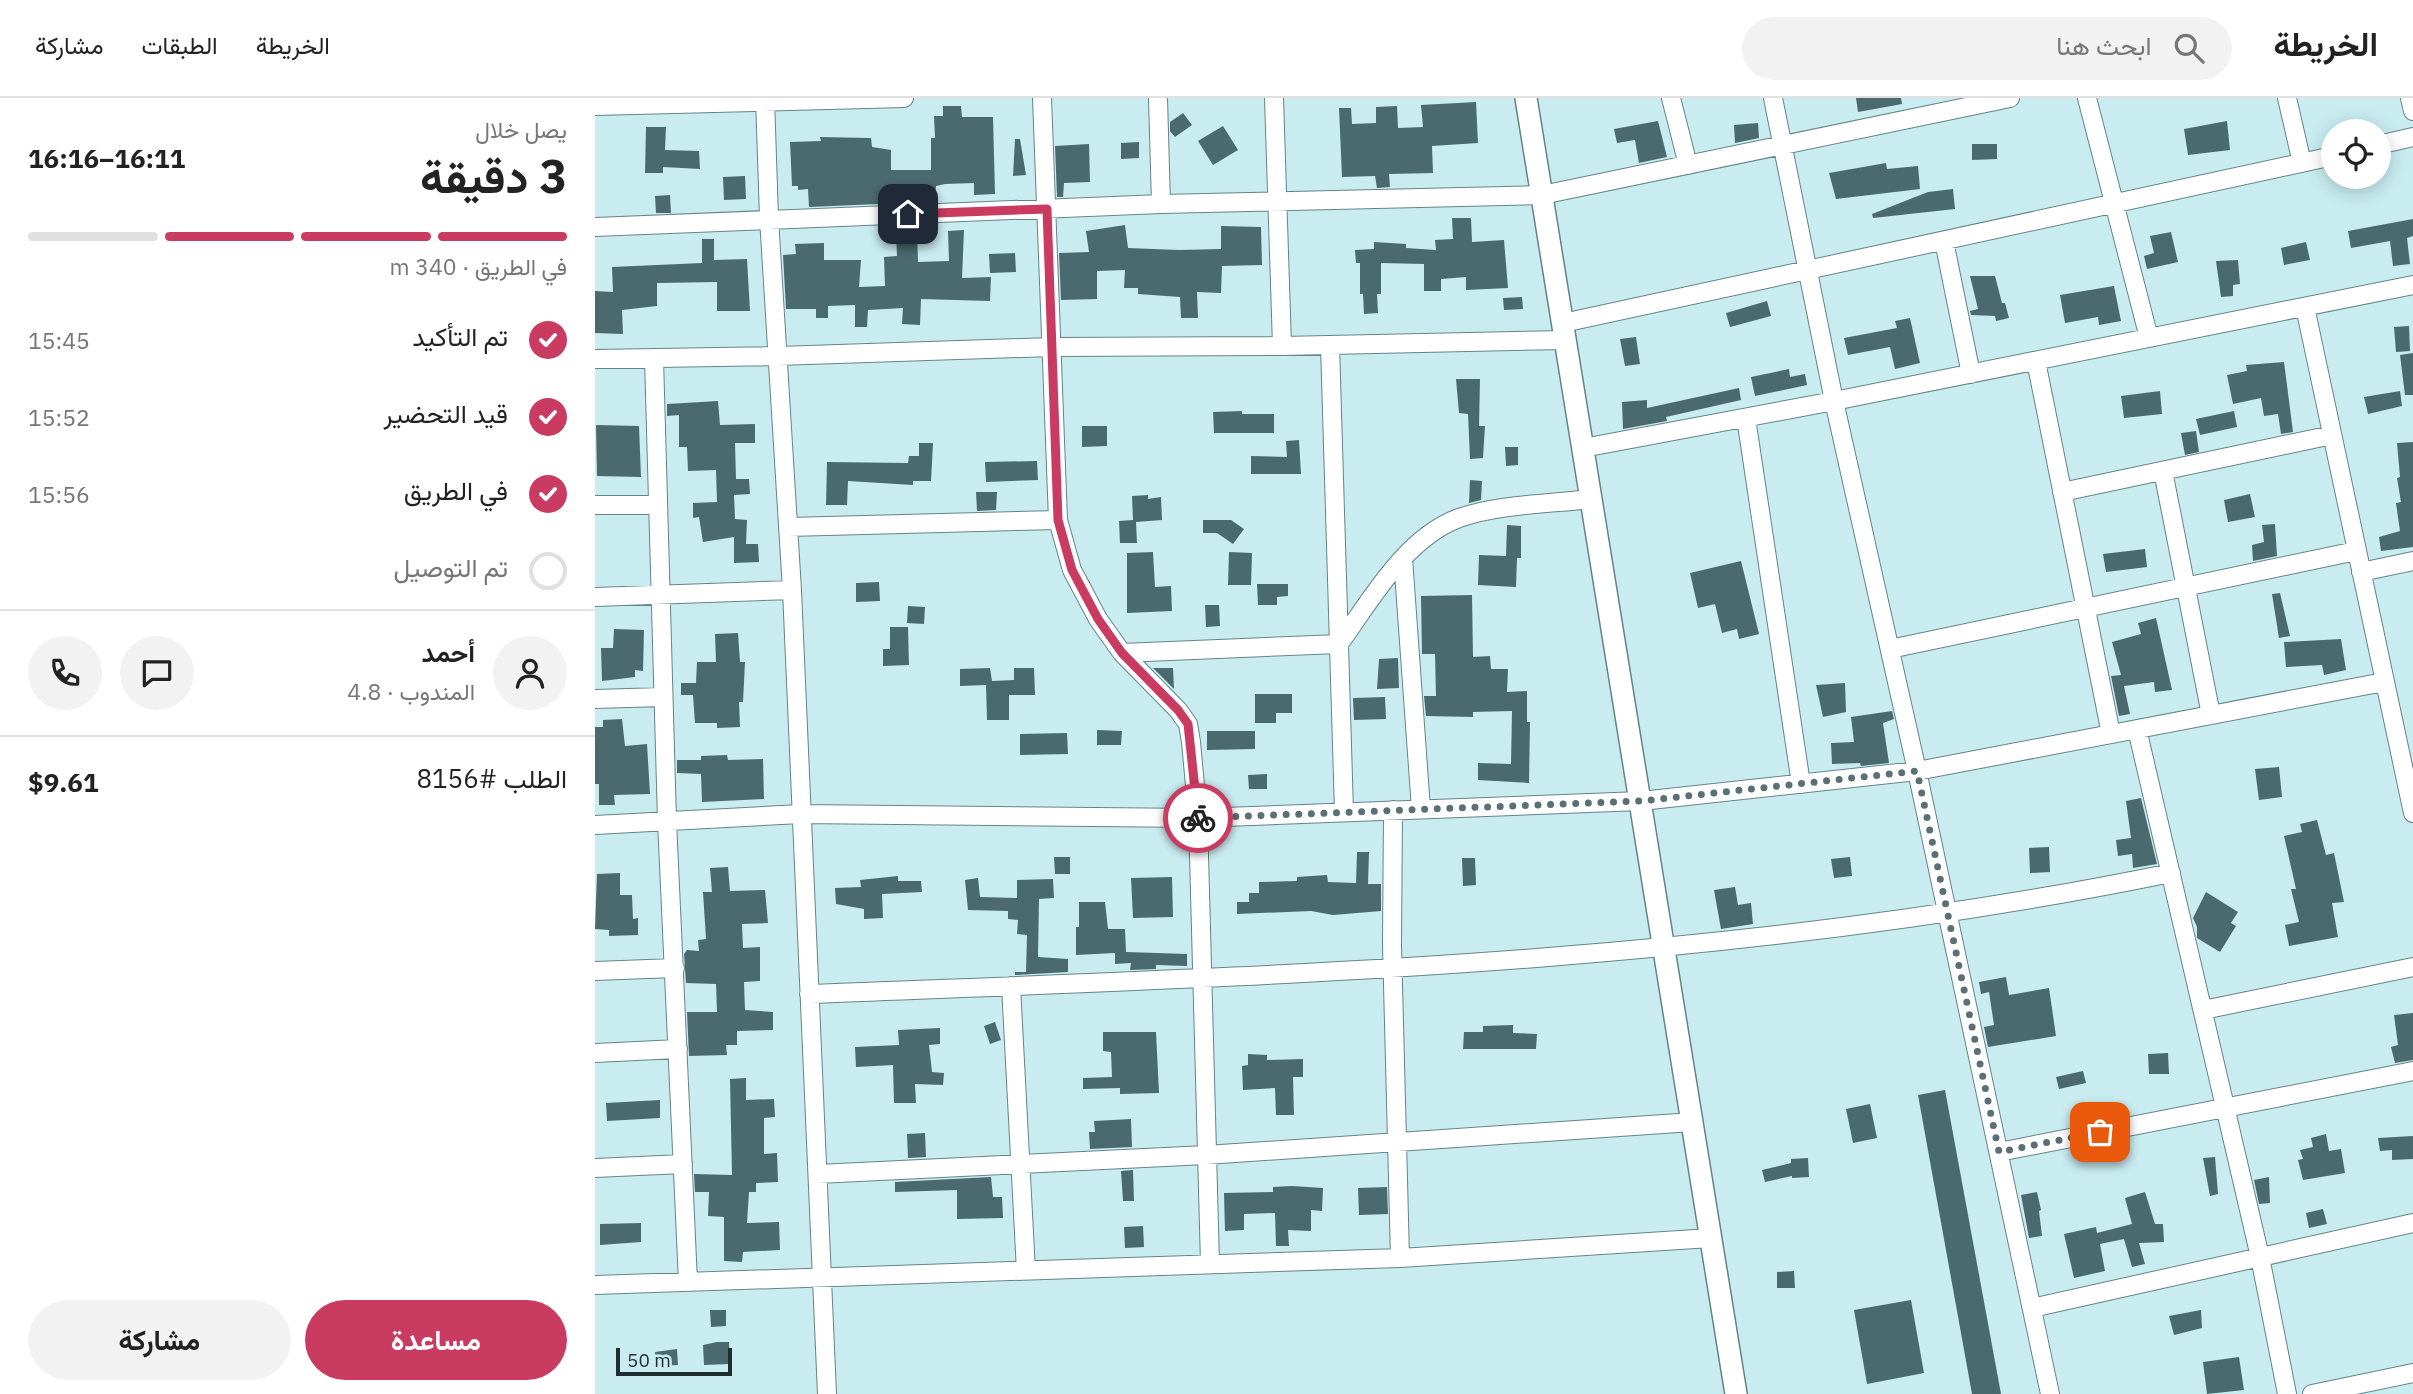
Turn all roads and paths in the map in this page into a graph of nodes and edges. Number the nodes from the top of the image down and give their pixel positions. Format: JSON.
{"nodes":[{"id":1,"x":904,"y":98,"type":"edge"},
{"id":2,"x":1042,"y":98,"type":"edge"},
{"id":3,"x":1158,"y":98,"type":"edge"},
{"id":4,"x":1274,"y":98,"type":"edge"},
{"id":5,"x":1526,"y":98,"type":"edge"},
{"id":6,"x":1671,"y":98,"type":"edge"},
{"id":7,"x":1773,"y":98,"type":"edge"},
{"id":8,"x":2010,"y":98,"type":"edge"},
{"id":9,"x":2087,"y":98,"type":"edge"},
{"id":10,"x":2287,"y":98,"type":"edge"},
{"id":11,"x":2410,"y":98,"type":"edge"},
{"id":12,"x":765,"y":99,"type":"edge"},
{"id":13,"x":595,"y":106,"type":"edge"},
{"id":14,"x":1933,"y":106,"type":"edge"},
{"id":15,"x":2413,"y":111,"type":"edge"},
{"id":16,"x":2413,"y":137,"type":"edge"},
{"id":17,"x":2391,"y":142,"type":"edge"},
{"id":18,"x":1781,"y":146,"type":"junction"},
{"id":19,"x":2321,"y":159,"type":"edge"},
{"id":20,"x":2302,"y":163,"type":"junction"},
{"id":21,"x":1688,"y":165,"type":"junction"},
{"id":22,"x":1542,"y":195,"type":"junction"},
{"id":23,"x":1277,"y":202,"type":"junction"},
{"id":24,"x":2114,"y":203,"type":"junction"},
{"id":25,"x":1161,"y":204,"type":"junction"},
{"id":26,"x":1047,"y":209,"type":"junction"},
{"id":27,"x":769,"y":218,"type":"junction"},
{"id":28,"x":595,"y":227,"type":"edge"},
{"id":29,"x":1944,"y":241,"type":"junction"},
{"id":30,"x":1807,"y":271,"type":"junction"},
{"id":31,"x":2413,"y":285,"type":"edge"},
{"id":32,"x":2305,"y":307,"type":"junction"},
{"id":33,"x":1564,"y":332,"type":"junction"},
{"id":34,"x":2149,"y":338,"type":"junction"},
{"id":35,"x":1331,"y":345,"type":"junction"},
{"id":36,"x":1282,"y":346,"type":"junction"},
{"id":37,"x":1052,"y":347,"type":"junction"},
{"id":38,"x":778,"y":356,"type":"junction"},
{"id":39,"x":654,"y":358,"type":"junction"},
{"id":40,"x":595,"y":359,"type":"edge"},
{"id":41,"x":2036,"y":361,"type":"junction"},
{"id":42,"x":1971,"y":374,"type":"junction"},
{"id":43,"x":1834,"y":401,"type":"junction"},
{"id":44,"x":1746,"y":418,"type":"junction"},
{"id":45,"x":2332,"y":435,"type":"junction"},
{"id":46,"x":1583,"y":449,"type":"junction"},
{"id":47,"x":2163,"y":471,"type":"junction"},
{"id":48,"x":2062,"y":492,"type":"junction"},
{"id":49,"x":1591,"y":499,"type":"junction"},
{"id":50,"x":595,"y":505,"type":"edge"},
{"id":51,"x":657,"y":505,"type":"junction"},
{"id":52,"x":1058,"y":520,"type":"junction"},
{"id":53,"x":788,"y":527,"type":"junction"},
{"id":54,"x":2356,"y":551,"type":"junction"},
{"id":55,"x":1403,"y":558,"type":"junction"},
{"id":56,"x":2413,"y":561,"type":"edge"},
{"id":57,"x":2361,"y":572,"type":"junction"},
{"id":58,"x":2186,"y":587,"type":"junction"},
{"id":59,"x":792,"y":590,"type":"junction"},
{"id":60,"x":659,"y":595,"type":"junction"},
{"id":61,"x":595,"y":597,"type":"edge"},
{"id":62,"x":2085,"y":609,"type":"junction"},
{"id":63,"x":1339,"y":644,"type":"junction"},
{"id":64,"x":1890,"y":649,"type":"junction"},
{"id":65,"x":1122,"y":653,"type":"junction"},
{"id":66,"x":2384,"y":682,"type":"junction"},
{"id":67,"x":663,"y":697,"type":"junction"},
{"id":68,"x":595,"y":699,"type":"edge"},
{"id":69,"x":2211,"y":715,"type":"junction"},
{"id":70,"x":2137,"y":729,"type":"junction"},
{"id":71,"x":2111,"y":734,"type":"junction"},
{"id":72,"x":1917,"y":771,"type":"junction"},
{"id":73,"x":1801,"y":784,"type":"junction"},
{"id":74,"x":1641,"y":801,"type":"junction"},
{"id":75,"x":1421,"y":809,"type":"junction"},
{"id":76,"x":1393,"y":810,"type":"junction"},
{"id":77,"x":1344,"y":812,"type":"junction"},
{"id":78,"x":2413,"y":813,"type":"edge"},
{"id":79,"x":801,"y":814,"type":"junction"},
{"id":80,"x":1198,"y":818,"type":"junction"},
{"id":81,"x":667,"y":821,"type":"junction"},
{"id":82,"x":595,"y":825,"type":"edge"},
{"id":83,"x":2171,"y":873,"type":"junction"},
{"id":84,"x":1947,"y":914,"type":"junction"},
{"id":85,"x":1664,"y":946,"type":"junction"},
{"id":86,"x":2413,"y":967,"type":"edge"},
{"id":87,"x":675,"y":968,"type":"junction"},
{"id":88,"x":1393,"y":969,"type":"junction"},
{"id":89,"x":595,"y":971,"type":"edge"},
{"id":90,"x":1201,"y":979,"type":"junction"},
{"id":91,"x":1011,"y":986,"type":"junction"},
{"id":92,"x":809,"y":994,"type":"junction"},
{"id":93,"x":2203,"y":1010,"type":"junction"},
{"id":94,"x":678,"y":1049,"type":"junction"},
{"id":95,"x":595,"y":1053,"type":"edge"},
{"id":96,"x":2413,"y":1072,"type":"edge"},
{"id":97,"x":2226,"y":1107,"type":"junction"},
{"id":98,"x":1693,"y":1122,"type":"junction"},
{"id":99,"x":1398,"y":1143,"type":"junction"},
{"id":100,"x":1999,"y":1152,"type":"junction"},
{"id":101,"x":1206,"y":1155,"type":"junction"},
{"id":102,"x":683,"y":1164,"type":"junction"},
{"id":103,"x":1022,"y":1164,"type":"junction"},
{"id":104,"x":595,"y":1168,"type":"edge"},
{"id":105,"x":818,"y":1174,"type":"junction"},
{"id":106,"x":2413,"y":1223,"type":"edge"},
{"id":107,"x":1711,"y":1238,"type":"junction"},
{"id":108,"x":2260,"y":1257,"type":"junction"},
{"id":109,"x":1400,"y":1258,"type":"junction"},
{"id":110,"x":1210,"y":1264,"type":"junction"},
{"id":111,"x":1026,"y":1271,"type":"junction"},
{"id":112,"x":821,"y":1279,"type":"junction"},
{"id":113,"x":688,"y":1282,"type":"junction"},
{"id":114,"x":595,"y":1285,"type":"edge"},
{"id":115,"x":2032,"y":1308,"type":"junction"},
{"id":116,"x":2413,"y":1373,"type":"edge"},
{"id":117,"x":827,"y":1394,"type":"edge"},
{"id":118,"x":1737,"y":1394,"type":"edge"},
{"id":119,"x":2050,"y":1394,"type":"edge"},
{"id":120,"x":2287,"y":1394,"type":"edge"},
{"id":121,"x":2312,"y":1394,"type":"edge"}],
"edges":[{"from":1,"to":12,"type":"street"},
{"from":2,"to":26,"type":"street"},
{"from":3,"to":25,"type":"street"},
{"from":4,"to":23,"type":"street"},
{"from":5,"to":22,"type":"main road"},
{"from":6,"to":21,"type":"street"},
{"from":7,"to":18,"type":"street"},
{"from":8,"to":14,"type":"street"},
{"from":9,"to":24,"type":"street"},
{"from":10,"to":20,"type":"street"},
{"from":11,"to":15,"type":"street"},
{"from":12,"to":13,"type":"street"},
{"from":12,"to":27,"type":"street"},
{"from":14,"to":18,"type":"street"},
{"from":16,"to":17,"type":"street"},
{"from":18,"to":21,"type":"street"},
{"from":18,"to":30,"type":"street"},
{"from":19,"to":20,"type":"street"},
{"from":20,"to":24,"type":"street"},
{"from":21,"to":22,"type":"street"},
{"from":22,"to":23,"type":"street"},
{"from":22,"to":33,"type":"main road"},
{"from":23,"to":25,"type":"street"},
{"from":23,"to":36,"type":"street"},
{"from":24,"to":29,"type":"street"},
{"from":24,"to":34,"type":"street"},
{"from":25,"to":26,"type":"street"},
{"from":26,"to":27,"type":"street"},
{"from":26,"to":37,"type":"street"},
{"from":27,"to":28,"type":"street"},
{"from":27,"to":38,"type":"street"},
{"from":29,"to":30,"type":"street"},
{"from":29,"to":42,"type":"street"},
{"from":30,"to":33,"type":"street"},
{"from":30,"to":43,"type":"street"},
{"from":31,"to":32,"type":"street"},
{"from":32,"to":34,"type":"street"},
{"from":32,"to":45,"type":"street"},
{"from":33,"to":35,"type":"street"},
{"from":33,"to":46,"type":"main road"},
{"from":34,"to":41,"type":"street"},
{"from":35,"to":36,"type":"street"},
{"from":35,"to":63,"type":"street"},
{"from":36,"to":37,"type":"street"},
{"from":37,"to":38,"type":"street"},
{"from":37,"to":52,"type":"street"},
{"from":38,"to":39,"type":"street"},
{"from":38,"to":53,"type":"street"},
{"from":39,"to":40,"type":"street"},
{"from":39,"to":51,"type":"street"},
{"from":41,"to":42,"type":"street"},
{"from":41,"to":48,"type":"street"},
{"from":42,"to":43,"type":"street"},
{"from":43,"to":44,"type":"street"},
{"from":43,"to":64,"type":"street"},
{"from":44,"to":46,"type":"street"},
{"from":44,"to":73,"type":"street"},
{"from":45,"to":47,"type":"street"},
{"from":45,"to":54,"type":"street"},
{"from":46,"to":49,"type":"main road"},
{"from":47,"to":48,"type":"street"},
{"from":47,"to":58,"type":"street"},
{"from":48,"to":62,"type":"street"},
{"from":49,"to":55,"type":"street"},
{"from":49,"to":74,"type":"main road"},
{"from":50,"to":51,"type":"street"},
{"from":51,"to":60,"type":"street"},
{"from":52,"to":53,"type":"street"},
{"from":52,"to":65,"type":"street"},
{"from":53,"to":59,"type":"street"},
{"from":54,"to":57,"type":"street"},
{"from":54,"to":58,"type":"street"},
{"from":55,"to":63,"type":"street"},
{"from":55,"to":75,"type":"street"},
{"from":56,"to":57,"type":"street"},
{"from":57,"to":66,"type":"street"},
{"from":58,"to":62,"type":"street"},
{"from":58,"to":69,"type":"street"},
{"from":59,"to":60,"type":"street"},
{"from":59,"to":79,"type":"street"},
{"from":60,"to":61,"type":"street"},
{"from":60,"to":67,"type":"street"},
{"from":62,"to":64,"type":"street"},
{"from":62,"to":71,"type":"street"},
{"from":63,"to":65,"type":"street"},
{"from":63,"to":77,"type":"street"},
{"from":64,"to":72,"type":"street"},
{"from":65,"to":80,"type":"street"},
{"from":66,"to":69,"type":"street"},
{"from":66,"to":78,"type":"street"},
{"from":67,"to":68,"type":"street"},
{"from":67,"to":81,"type":"street"},
{"from":69,"to":70,"type":"street"},
{"from":70,"to":71,"type":"street"},
{"from":70,"to":83,"type":"street"},
{"from":71,"to":72,"type":"street"},
{"from":72,"to":73,"type":"street"},
{"from":72,"to":84,"type":"street"},
{"from":73,"to":74,"type":"street"},
{"from":74,"to":75,"type":"street"},
{"from":74,"to":85,"type":"main road"},
{"from":75,"to":76,"type":"street"},
{"from":76,"to":77,"type":"street"},
{"from":76,"to":88,"type":"street"},
{"from":77,"to":80,"type":"street"},
{"from":79,"to":80,"type":"street"},
{"from":79,"to":81,"type":"street"},
{"from":79,"to":92,"type":"street"},
{"from":80,"to":90,"type":"street"},
{"from":81,"to":82,"type":"street"},
{"from":81,"to":87,"type":"street"},
{"from":83,"to":84,"type":"street"},
{"from":83,"to":93,"type":"street"},
{"from":84,"to":85,"type":"street"},
{"from":84,"to":100,"type":"street"},
{"from":85,"to":88,"type":"street"},
{"from":85,"to":98,"type":"main road"},
{"from":86,"to":93,"type":"street"},
{"from":87,"to":89,"type":"street"},
{"from":87,"to":94,"type":"street"},
{"from":88,"to":90,"type":"street"},
{"from":88,"to":99,"type":"street"},
{"from":90,"to":91,"type":"street"},
{"from":90,"to":101,"type":"street"},
{"from":91,"to":92,"type":"street"},
{"from":91,"to":103,"type":"street"},
{"from":92,"to":105,"type":"street"},
{"from":93,"to":97,"type":"street"},
{"from":94,"to":95,"type":"street"},
{"from":94,"to":102,"type":"street"},
{"from":96,"to":97,"type":"street"},
{"from":97,"to":100,"type":"street"},
{"from":97,"to":108,"type":"street"},
{"from":98,"to":99,"type":"street"},
{"from":98,"to":107,"type":"main road"},
{"from":99,"to":101,"type":"street"},
{"from":99,"to":109,"type":"street"},
{"from":100,"to":115,"type":"street"},
{"from":101,"to":103,"type":"street"},
{"from":101,"to":110,"type":"street"},
{"from":102,"to":104,"type":"street"},
{"from":102,"to":113,"type":"street"},
{"from":103,"to":105,"type":"street"},
{"from":103,"to":111,"type":"street"},
{"from":105,"to":112,"type":"street"},
{"from":106,"to":108,"type":"street"},
{"from":107,"to":109,"type":"street"},
{"from":107,"to":118,"type":"main road"},
{"from":108,"to":115,"type":"street"},
{"from":108,"to":120,"type":"street"},
{"from":109,"to":110,"type":"street"},
{"from":110,"to":111,"type":"street"},
{"from":111,"to":112,"type":"street"},
{"from":112,"to":113,"type":"street"},
{"from":112,"to":117,"type":"street"},
{"from":113,"to":114,"type":"street"},
{"from":115,"to":119,"type":"street"},
{"from":116,"to":121,"type":"street"}]}
